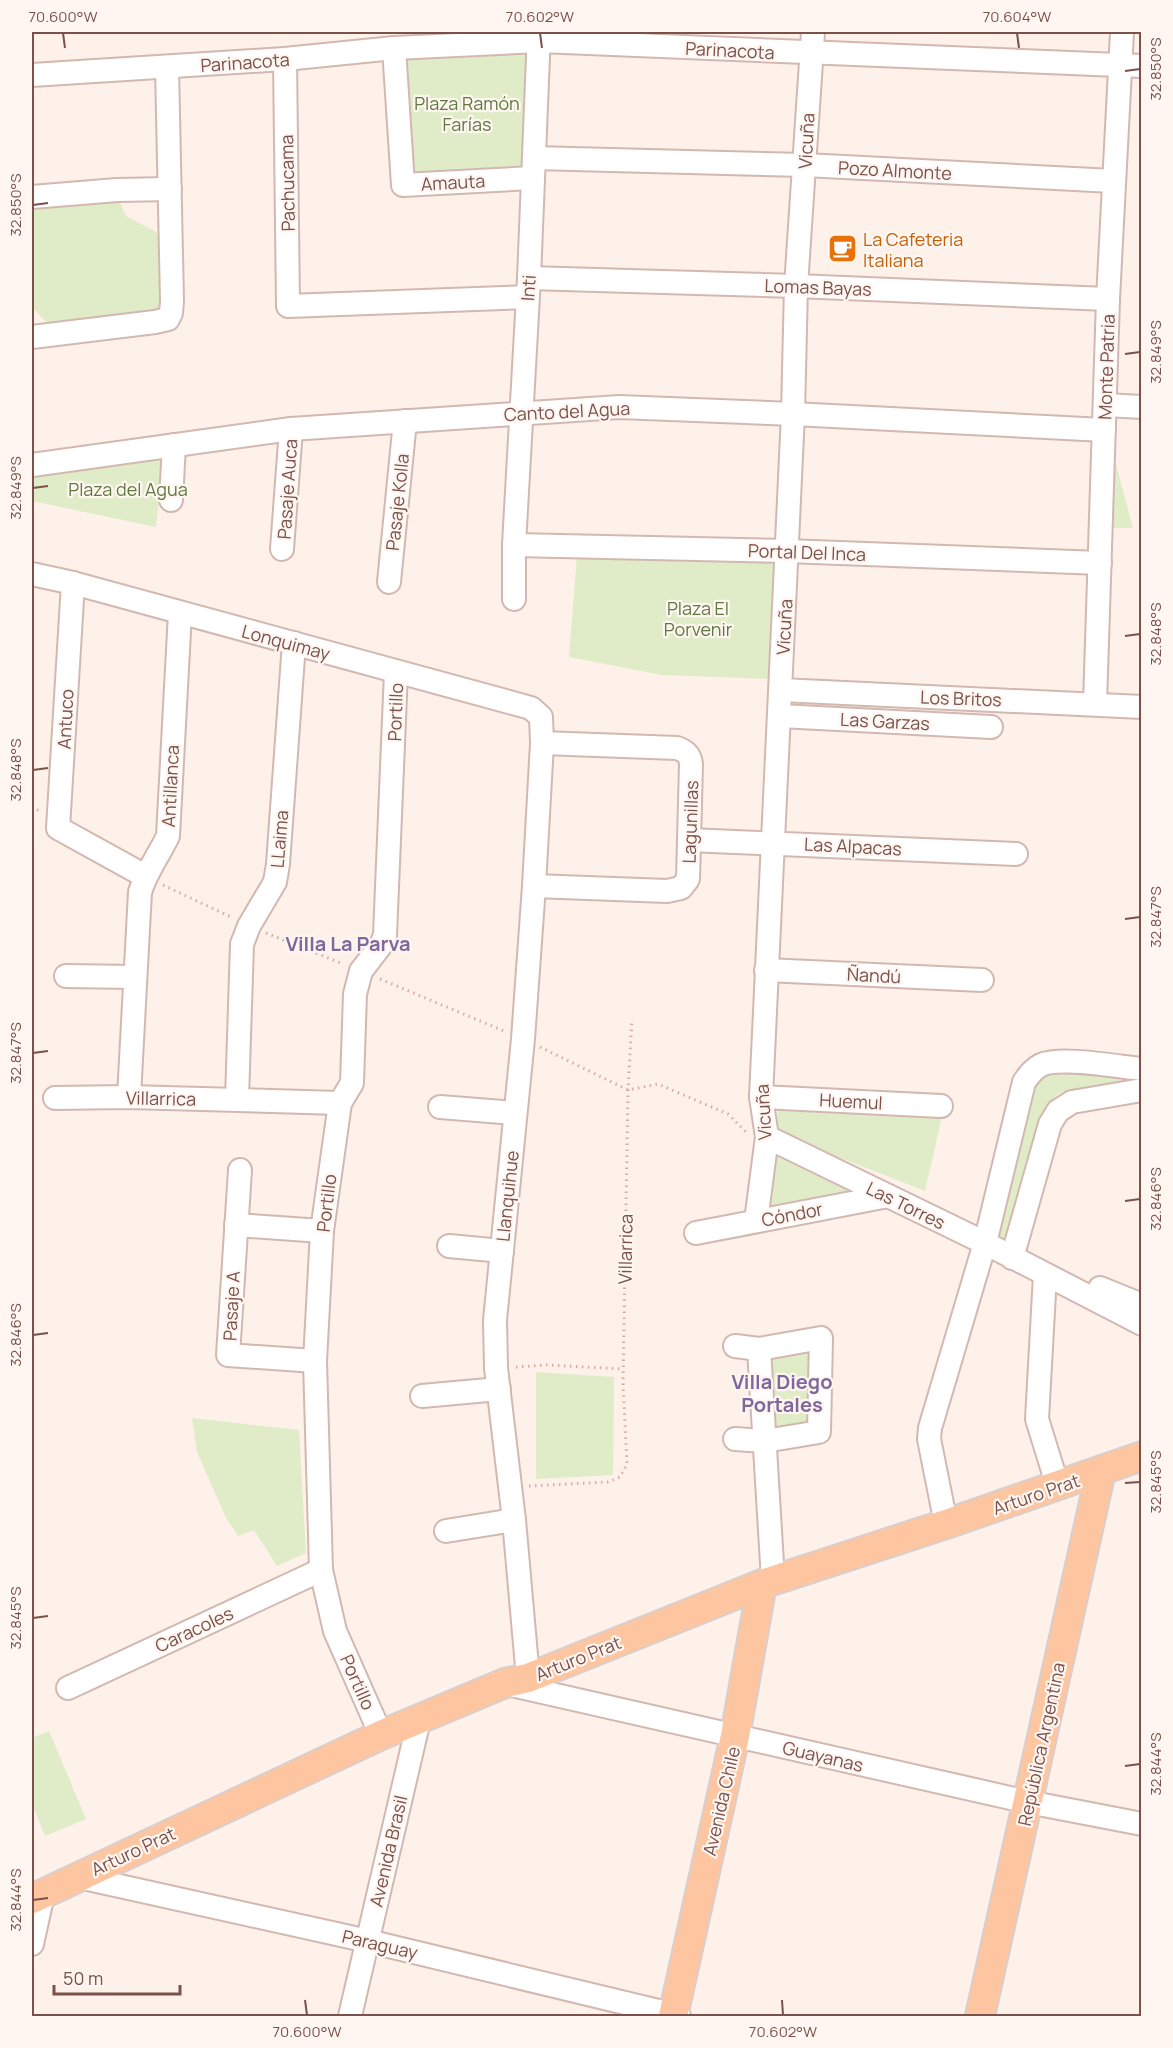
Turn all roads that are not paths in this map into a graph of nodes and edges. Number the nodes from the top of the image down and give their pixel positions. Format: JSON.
{"nodes":[{"id":1,"x":1122,"y":32,"type":"edge"},
{"id":2,"x":539,"y":36,"type":"edge"},
{"id":3,"x":812,"y":42,"type":"edge"},
{"id":4,"x":394,"y":48,"type":"junction"},
{"id":5,"x":285,"y":59,"type":"junction"},
{"id":6,"x":1131,"y":65,"type":"edge"},
{"id":7,"x":167,"y":67,"type":"junction"},
{"id":8,"x":32,"y":75,"type":"edge"},
{"id":9,"x":805,"y":165,"type":"junction"},
{"id":10,"x":533,"y":168,"type":"junction"},
{"id":11,"x":1113,"y":181,"type":"junction"},
{"id":12,"x":170,"y":189,"type":"junction"},
{"id":13,"x":32,"y":197,"type":"edge"},
{"id":14,"x":796,"y":286,"type":"junction"},
{"id":15,"x":528,"y":288,"type":"junction"},
{"id":16,"x":1108,"y":299,"type":"junction"},
{"id":17,"x":288,"y":306,"type":"joint"},
{"id":18,"x":32,"y":337,"type":"edge"},
{"id":19,"x":1105,"y":405,"type":"junction"},
{"id":20,"x":1142,"y":407,"type":"edge"},
{"id":21,"x":520,"y":413,"type":"junction"},
{"id":22,"x":793,"y":414,"type":"junction"},
{"id":23,"x":405,"y":421,"type":"junction"},
{"id":24,"x":291,"y":429,"type":"junction"},
{"id":25,"x":1104,"y":430,"type":"junction"},
{"id":26,"x":174,"y":445,"type":"junction"},
{"id":27,"x":32,"y":465,"type":"edge"},
{"id":28,"x":171,"y":500,"type":"dead end"},
{"id":29,"x":514,"y":545,"type":"junction"},
{"id":30,"x":282,"y":549,"type":"dead end"},
{"id":31,"x":787,"y":551,"type":"junction"},
{"id":32,"x":1100,"y":563,"type":"junction"},
{"id":33,"x":32,"y":574,"type":"edge"},
{"id":34,"x":389,"y":582,"type":"dead end"},
{"id":35,"x":73,"y":583,"type":"junction"},
{"id":36,"x":514,"y":599,"type":"dead end"},
{"id":37,"x":180,"y":613,"type":"junction"},
{"id":38,"x":294,"y":644,"type":"junction"},
{"id":39,"x":396,"y":672,"type":"junction"},
{"id":40,"x":781,"y":690,"type":"junction"},
{"id":41,"x":1095,"y":704,"type":"junction"},
{"id":42,"x":1142,"y":707,"type":"edge"},
{"id":43,"x":538,"y":713,"type":"joint"},
{"id":44,"x":780,"y":716,"type":"junction"},
{"id":45,"x":991,"y":727,"type":"dead end"},
{"id":46,"x":542,"y":743,"type":"junction"},
{"id":47,"x":689,"y":840,"type":"junction"},
{"id":48,"x":772,"y":843,"type":"junction"},
{"id":49,"x":1016,"y":854,"type":"dead end"},
{"id":50,"x":145,"y":876,"type":"junction"},
{"id":51,"x":534,"y":886,"type":"junction"},
{"id":52,"x":766,"y":970,"type":"junction"},
{"id":53,"x":66,"y":976,"type":"dead end"},
{"id":54,"x":135,"y":977,"type":"junction"},
{"id":55,"x":982,"y":980,"type":"dead end"},
{"id":56,"x":1142,"y":1069,"type":"edge"},
{"id":57,"x":1142,"y":1090,"type":"edge"},
{"id":58,"x":129,"y":1097,"type":"junction"},
{"id":59,"x":761,"y":1097,"type":"junction"},
{"id":60,"x":55,"y":1098,"type":"dead end"},
{"id":61,"x":237,"y":1099,"type":"junction"},
{"id":62,"x":340,"y":1103,"type":"junction"},
{"id":63,"x":941,"y":1106,"type":"dead end"},
{"id":64,"x":440,"y":1107,"type":"dead end"},
{"id":65,"x":515,"y":1113,"type":"junction"},
{"id":66,"x":766,"y":1143,"type":"junction"},
{"id":67,"x":240,"y":1170,"type":"dead end"},
{"id":68,"x":888,"y":1196,"type":"junction"},
{"id":69,"x":756,"y":1221,"type":"junction"},
{"id":70,"x":236,"y":1225,"type":"junction"},
{"id":71,"x":322,"y":1231,"type":"junction"},
{"id":72,"x":696,"y":1233,"type":"dead end"},
{"id":73,"x":985,"y":1243,"type":"junction"},
{"id":74,"x":449,"y":1246,"type":"dead end"},
{"id":75,"x":502,"y":1251,"type":"junction"},
{"id":76,"x":1012,"y":1258,"type":"junction"},
{"id":77,"x":1045,"y":1275,"type":"junction"},
{"id":78,"x":1142,"y":1305,"type":"edge"},
{"id":79,"x":1142,"y":1324,"type":"edge"},
{"id":80,"x":735,"y":1346,"type":"dead end"},
{"id":81,"x":759,"y":1348,"type":"junction"},
{"id":82,"x":315,"y":1361,"type":"junction"},
{"id":83,"x":497,"y":1379,"type":"junction"},
{"id":84,"x":422,"y":1396,"type":"dead end"},
{"id":85,"x":735,"y":1439,"type":"dead end"},
{"id":86,"x":765,"y":1441,"type":"junction"},
{"id":87,"x":1142,"y":1456,"type":"edge"},
{"id":88,"x":1101,"y":1471,"type":"junction"},
{"id":89,"x":1058,"y":1487,"type":"junction"},
{"id":90,"x":514,"y":1520,"type":"junction"},
{"id":91,"x":946,"y":1524,"type":"junction"},
{"id":92,"x":446,"y":1531,"type":"dead end"},
{"id":93,"x":321,"y":1570,"type":"junction"},
{"id":94,"x":767,"y":1582,"type":"junction"},
{"id":95,"x":516,"y":1681,"type":"junction"},
{"id":96,"x":68,"y":1688,"type":"dead end"},
{"id":97,"x":419,"y":1720,"type":"junction"},
{"id":98,"x":381,"y":1735,"type":"junction"},
{"id":99,"x":735,"y":1736,"type":"junction"},
{"id":100,"x":1028,"y":1802,"type":"junction"},
{"id":101,"x":1142,"y":1824,"type":"edge"},
{"id":102,"x":79,"y":1877,"type":"junction"},
{"id":103,"x":37,"y":1896,"type":"edge"},
{"id":104,"x":368,"y":1941,"type":"junction"},
{"id":105,"x":32,"y":1944,"type":"edge"},
{"id":106,"x":350,"y":2016,"type":"edge"},
{"id":107,"x":675,"y":2016,"type":"edge"},
{"id":108,"x":980,"y":2016,"type":"edge"}],
"edges":[{"from":1,"to":6,"type":"street","name":"Monte Patria"},
{"from":2,"to":3,"type":"street","name":"Parinacota"},
{"from":2,"to":4,"type":"street","name":"Parinacota"},
{"from":2,"to":10,"type":"street","name":"Inti"},
{"from":3,"to":6,"type":"street","name":"Parinacota"},
{"from":3,"to":9,"type":"street","name":"Vicuña"},
{"from":4,"to":5,"type":"street","name":"Parinacota"},
{"from":4,"to":10,"type":"street","name":"Amauta"},
{"from":5,"to":7,"type":"street","name":"Parinacota"},
{"from":5,"to":17,"type":"street","name":"Pachucama"},
{"from":6,"to":11,"type":"street","name":"Monte Patria"},
{"from":7,"to":8,"type":"street","name":"Parinacota"},
{"from":7,"to":12,"type":"street"},
{"from":9,"to":10,"type":"street","name":"Pozo Almonte"},
{"from":9,"to":11,"type":"street","name":"Pozo Almonte"},
{"from":9,"to":14,"type":"street","name":"Vicuña"},
{"from":10,"to":15,"type":"street","name":"Inti"},
{"from":11,"to":16,"type":"street","name":"Monte Patria"},
{"from":12,"to":13,"type":"street"},
{"from":12,"to":18,"type":"street"},
{"from":14,"to":15,"type":"street","name":"Lomas Bayas"},
{"from":14,"to":16,"type":"street","name":"Lomas Bayas"},
{"from":14,"to":22,"type":"street","name":"Vicuña"},
{"from":15,"to":17,"type":"street","name":"Lomas Bayas"},
{"from":15,"to":21,"type":"street","name":"Inti"},
{"from":16,"to":19,"type":"street","name":"Monte Patria"},
{"from":19,"to":20,"type":"street"},
{"from":19,"to":25,"type":"street","name":"Monte Patria"},
{"from":21,"to":22,"type":"street","name":"Canto del Agua"},
{"from":21,"to":23,"type":"street","name":"Canto del Agua"},
{"from":21,"to":29,"type":"street","name":"Inti"},
{"from":22,"to":25,"type":"street","name":"Canto del Agua"},
{"from":22,"to":31,"type":"street","name":"Vicuña"},
{"from":23,"to":24,"type":"street","name":"Canto del Agua"},
{"from":23,"to":34,"type":"street","name":"Pasaje Kolla"},
{"from":24,"to":26,"type":"street","name":"Canto del Agua"},
{"from":24,"to":30,"type":"street","name":"Pasaje Auca"},
{"from":25,"to":32,"type":"street","name":"Monte Patria"},
{"from":26,"to":27,"type":"street","name":"Canto del Agua"},
{"from":26,"to":28,"type":"street"},
{"from":29,"to":31,"type":"street","name":"Portal Del Inca"},
{"from":29,"to":36,"type":"street","name":"Inti"},
{"from":31,"to":32,"type":"street","name":"Portal Del Inca"},
{"from":31,"to":40,"type":"street","name":"Vicuña"},
{"from":32,"to":41,"type":"street","name":"Monte Patria"},
{"from":33,"to":35,"type":"street","name":"Lonquimay"},
{"from":35,"to":37,"type":"street","name":"Lonquimay"},
{"from":35,"to":50,"type":"street","name":"Antuco"},
{"from":37,"to":38,"type":"street","name":"Lonquimay"},
{"from":37,"to":50,"type":"street","name":"Antillanca"},
{"from":38,"to":39,"type":"street","name":"Lonquimay"},
{"from":38,"to":61,"type":"street","name":"LLaima"},
{"from":39,"to":43,"type":"street","name":"Lonquimay"},
{"from":39,"to":62,"type":"street","name":"Portillo"},
{"from":40,"to":41,"type":"street","name":"Los Britos"},
{"from":40,"to":44,"type":"street","name":"Vicuña"},
{"from":41,"to":42,"type":"street","name":"Los Britos"},
{"from":43,"to":46,"type":"street","name":"Llanquihue"},
{"from":44,"to":45,"type":"street","name":"Las Garzas"},
{"from":44,"to":48,"type":"street","name":"Vicuña"},
{"from":46,"to":47,"type":"street","name":"Lagunillas"},
{"from":46,"to":51,"type":"street","name":"Llanquihue"},
{"from":47,"to":48,"type":"street","name":"Las Alpacas"},
{"from":47,"to":51,"type":"street","name":"Lagunillas"},
{"from":48,"to":49,"type":"street","name":"Las Alpacas"},
{"from":48,"to":52,"type":"street","name":"Vicuña"},
{"from":50,"to":54,"type":"street","name":"Antillanca"},
{"from":51,"to":65,"type":"street","name":"Llanquihue"},
{"from":52,"to":55,"type":"street","name":"Ñandú"},
{"from":52,"to":59,"type":"street","name":"Vicuña"},
{"from":53,"to":54,"type":"street"},
{"from":54,"to":58,"type":"street","name":"Antillanca"},
{"from":56,"to":73,"type":"street"},
{"from":57,"to":76,"type":"street"},
{"from":58,"to":60,"type":"street","name":"Villarrica"},
{"from":58,"to":61,"type":"street","name":"Villarrica"},
{"from":59,"to":63,"type":"street","name":"Huemul"},
{"from":59,"to":66,"type":"street","name":"Vicuña"},
{"from":61,"to":62,"type":"street","name":"Villarrica"},
{"from":62,"to":71,"type":"street","name":"Portillo"},
{"from":64,"to":65,"type":"street"},
{"from":65,"to":75,"type":"street","name":"Llanquihue"},
{"from":66,"to":68,"type":"street","name":"Las Torres"},
{"from":66,"to":69,"type":"street","name":"Vicuña"},
{"from":67,"to":70,"type":"street","name":"Pasaje A"},
{"from":68,"to":69,"type":"street","name":"Cóndor"},
{"from":68,"to":73,"type":"street","name":"Las Torres"},
{"from":69,"to":72,"type":"street","name":"Cóndor"},
{"from":70,"to":71,"type":"street"},
{"from":70,"to":82,"type":"street","name":"Pasaje A"},
{"from":71,"to":82,"type":"street","name":"Portillo"},
{"from":73,"to":76,"type":"street","name":"Las Torres"},
{"from":73,"to":91,"type":"street"},
{"from":74,"to":75,"type":"street"},
{"from":75,"to":83,"type":"street","name":"Llanquihue"},
{"from":76,"to":77,"type":"street","name":"Las Torres"},
{"from":77,"to":78,"type":"street","name":"Las Torres"},
{"from":77,"to":79,"type":"street","name":"Las Torres"},
{"from":77,"to":89,"type":"street"},
{"from":80,"to":81,"type":"street"},
{"from":81,"to":86,"type":"street"},
{"from":81,"to":86,"type":"street"},
{"from":82,"to":93,"type":"street","name":"Portillo"},
{"from":83,"to":84,"type":"street"},
{"from":83,"to":90,"type":"street","name":"Llanquihue"},
{"from":85,"to":86,"type":"street"},
{"from":86,"to":94,"type":"street"},
{"from":87,"to":88,"type":"main road","name":"Arturo Prat"},
{"from":88,"to":89,"type":"main road","name":"Arturo Prat"},
{"from":88,"to":100,"type":"main road","name":"República Argentina"},
{"from":89,"to":91,"type":"main road","name":"Arturo Prat"},
{"from":90,"to":92,"type":"street"},
{"from":90,"to":95,"type":"street","name":"Llanquihue"},
{"from":91,"to":94,"type":"main road","name":"Arturo Prat"},
{"from":93,"to":96,"type":"street","name":"Caracoles"},
{"from":93,"to":98,"type":"street","name":"Portillo"},
{"from":94,"to":95,"type":"main road","name":"Arturo Prat"},
{"from":94,"to":99,"type":"main road","name":"Avenida Chile"},
{"from":95,"to":97,"type":"main road","name":"Arturo Prat"},
{"from":95,"to":99,"type":"street","name":"Guayanas"},
{"from":97,"to":98,"type":"main road","name":"Arturo Prat"},
{"from":97,"to":104,"type":"street","name":"Avenida Brasil"},
{"from":98,"to":102,"type":"main road","name":"Arturo Prat"},
{"from":99,"to":100,"type":"street","name":"Guayanas"},
{"from":99,"to":107,"type":"main road","name":"Avenida Chile"},
{"from":100,"to":101,"type":"street","name":"Guayanas"},
{"from":100,"to":108,"type":"main road","name":"República Argentina"},
{"from":102,"to":103,"type":"main road","name":"Arturo Prat"},
{"from":102,"to":104,"type":"street","name":"Paraguay"},
{"from":103,"to":105,"type":"street"},
{"from":104,"to":106,"type":"street","name":"Avenida Brasil"},
{"from":104,"to":107,"type":"street","name":"Paraguay"}]}
